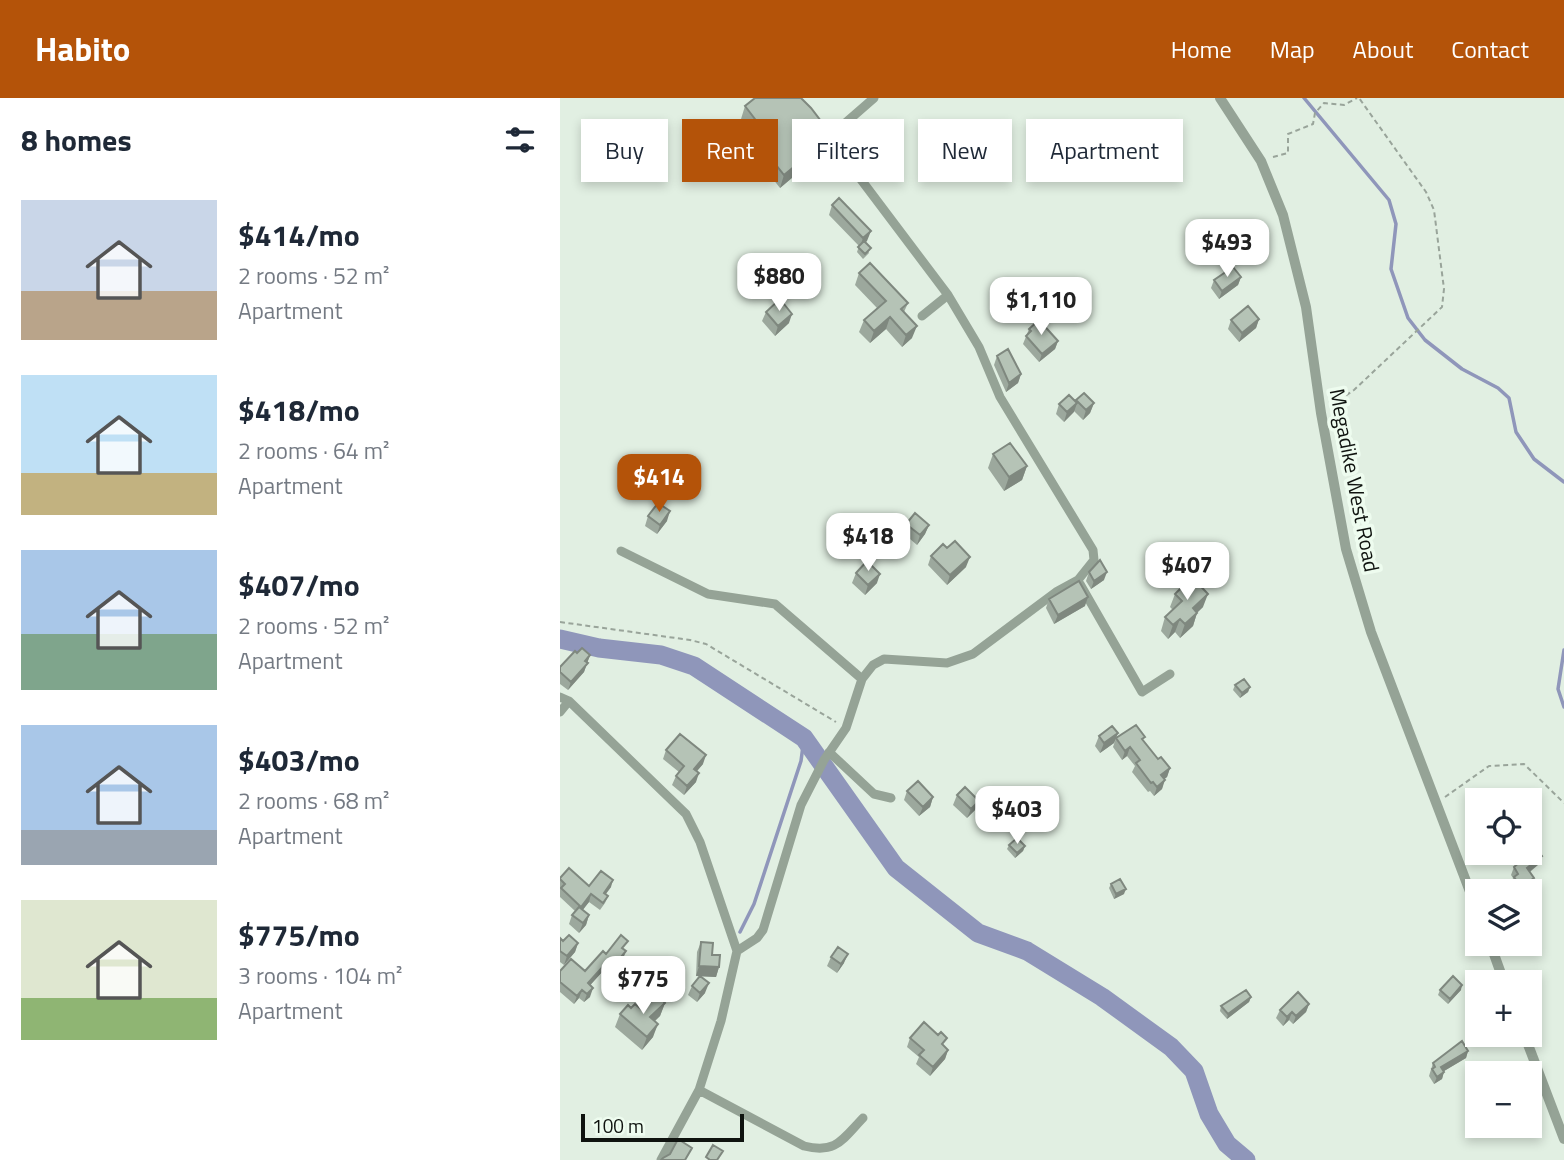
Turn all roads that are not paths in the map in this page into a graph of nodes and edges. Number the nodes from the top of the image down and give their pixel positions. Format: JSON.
{"nodes":[{"id":1,"x":874,"y":98,"type":"edge"},
{"id":2,"x":1220,"y":98,"type":"edge"},
{"id":3,"x":948,"y":295,"type":"junction"},
{"id":4,"x":922,"y":316,"type":"dead end"},
{"id":5,"x":621,"y":551,"type":"dead end"},
{"id":6,"x":1078,"y":580,"type":"junction"},
{"id":7,"x":1170,"y":674,"type":"dead end"},
{"id":8,"x":862,"y":679,"type":"junction"},
{"id":9,"x":564,"y":699,"type":"edge"},
{"id":10,"x":560,"y":712,"type":"edge"},
{"id":11,"x":826,"y":756,"type":"junction"},
{"id":12,"x":891,"y":797,"type":"dead end"},
{"id":13,"x":1465,"y":879,"type":"edge"},
{"id":14,"x":737,"y":951,"type":"junction"},
{"id":15,"x":1529,"y":1047,"type":"edge"},
{"id":16,"x":699,"y":1090,"type":"junction"},
{"id":17,"x":863,"y":1118,"type":"dead end"},
{"id":18,"x":1564,"y":1139,"type":"edge"},
{"id":19,"x":661,"y":1160,"type":"edge"}],
"edges":[{"from":1,"to":3,"type":"street"},
{"from":2,"to":13,"type":"street","name":"Megadike West Road"},
{"from":3,"to":4,"type":"street"},
{"from":3,"to":6,"type":"street"},
{"from":5,"to":8,"type":"street"},
{"from":6,"to":7,"type":"street"},
{"from":6,"to":8,"type":"street"},
{"from":8,"to":11,"type":"street"},
{"from":9,"to":10,"type":"street"},
{"from":9,"to":14,"type":"street"},
{"from":11,"to":12,"type":"street"},
{"from":11,"to":14,"type":"street"},
{"from":14,"to":16,"type":"street"},
{"from":15,"to":18,"type":"street"},
{"from":16,"to":17,"type":"street"},
{"from":16,"to":19,"type":"street"}]}
